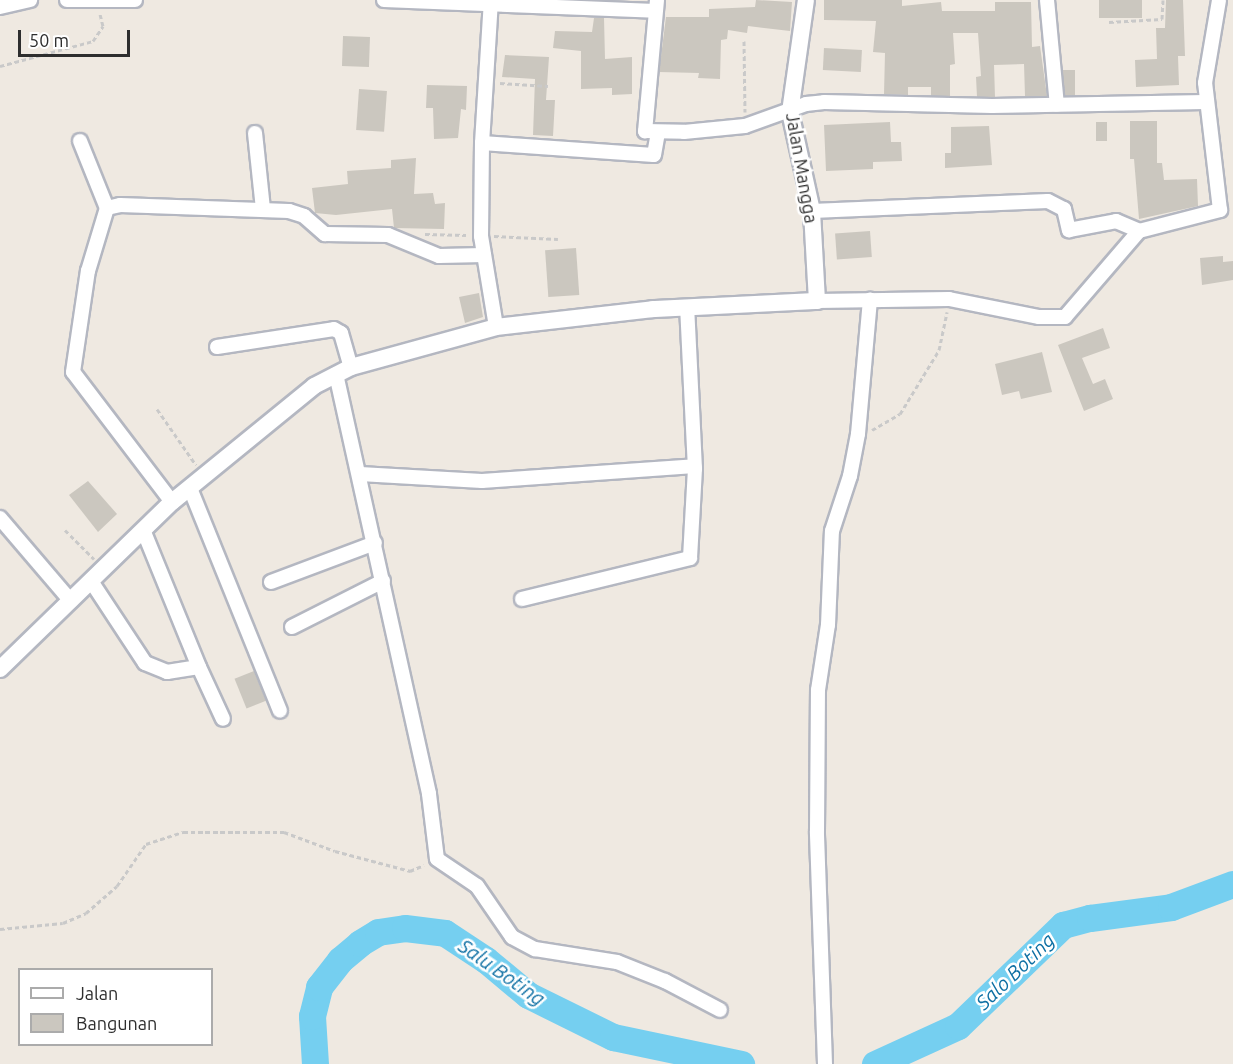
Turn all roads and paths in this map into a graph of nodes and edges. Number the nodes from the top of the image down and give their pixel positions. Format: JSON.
{"nodes":[{"id":1,"x":30,"y":0,"type":"edge"},
{"id":2,"x":67,"y":0,"type":"edge"},
{"id":3,"x":135,"y":0,"type":"edge"},
{"id":4,"x":384,"y":0,"type":"edge"},
{"id":5,"x":806,"y":0,"type":"edge"},
{"id":6,"x":1047,"y":0,"type":"edge"},
{"id":7,"x":1163,"y":0,"type":"edge"},
{"id":8,"x":1219,"y":0,"type":"edge"},
{"id":9,"x":491,"y":2,"type":"edge"},
{"id":10,"x":97,"y":3,"type":"junction"},
{"id":11,"x":656,"y":6,"type":"edge"},
{"id":12,"x":0,"y":7,"type":"edge"},
{"id":13,"x":1108,"y":22,"type":"dead end"},
{"id":14,"x":744,"y":41,"type":"dead end"},
{"id":15,"x":0,"y":66,"type":"edge"},
{"id":16,"x":486,"y":82,"type":"junction"},
{"id":17,"x":548,"y":86,"type":"dead end"},
{"id":18,"x":1205,"y":102,"type":"junction"},
{"id":19,"x":1057,"y":105,"type":"junction"},
{"id":20,"x":790,"y":112,"type":"junction"},
{"id":21,"x":745,"y":126,"type":"junction"},
{"id":22,"x":255,"y":133,"type":"dead end"},
{"id":23,"x":658,"y":133,"type":"junction"},
{"id":24,"x":80,"y":141,"type":"dead end"},
{"id":25,"x":482,"y":143,"type":"junction"},
{"id":26,"x":107,"y":208,"type":"junction"},
{"id":27,"x":262,"y":209,"type":"junction"},
{"id":28,"x":812,"y":211,"type":"junction"},
{"id":29,"x":1139,"y":231,"type":"junction"},
{"id":30,"x":484,"y":255,"type":"junction"},
{"id":31,"x":949,"y":299,"type":"junction"},
{"id":32,"x":870,"y":300,"type":"junction"},
{"id":33,"x":817,"y":301,"type":"junction"},
{"id":34,"x":687,"y":308,"type":"junction"},
{"id":35,"x":496,"y":327,"type":"junction"},
{"id":36,"x":217,"y":347,"type":"dead end"},
{"id":37,"x":343,"y":370,"type":"junction"},
{"id":38,"x":157,"y":409,"type":"dead end"},
{"id":39,"x":858,"y":434,"type":"junction"},
{"id":40,"x":694,"y":466,"type":"junction"},
{"id":41,"x":360,"y":474,"type":"junction"},
{"id":42,"x":204,"y":476,"type":"junction"},
{"id":43,"x":190,"y":488,"type":"junction"},
{"id":44,"x":172,"y":502,"type":"junction"},
{"id":45,"x":0,"y":518,"type":"edge"},
{"id":46,"x":64,"y":530,"type":"dead end"},
{"id":47,"x":143,"y":530,"type":"junction"},
{"id":48,"x":375,"y":543,"type":"junction"},
{"id":49,"x":104,"y":569,"type":"junction"},
{"id":50,"x":91,"y":581,"type":"junction"},
{"id":51,"x":271,"y":582,"type":"dead end"},
{"id":52,"x":383,"y":582,"type":"junction"},
{"id":53,"x":522,"y":599,"type":"dead end"},
{"id":54,"x":71,"y":601,"type":"junction"},
{"id":55,"x":292,"y":627,"type":"dead end"},
{"id":56,"x":199,"y":667,"type":"junction"},
{"id":57,"x":0,"y":669,"type":"edge"},
{"id":58,"x":280,"y":711,"type":"dead end"},
{"id":59,"x":223,"y":719,"type":"dead end"},
{"id":60,"x":437,"y":859,"type":"junction"},
{"id":61,"x":0,"y":929,"type":"edge"},
{"id":62,"x":720,"y":1010,"type":"dead end"},
{"id":63,"x":825,"y":1064,"type":"edge"}],
"edges":[{"from":1,"to":12,"type":"street"},
{"from":2,"to":10,"type":"street"},
{"from":3,"to":10,"type":"street"},
{"from":4,"to":9,"type":"street"},
{"from":5,"to":20,"type":"street","name":"Jalan Mangga"},
{"from":6,"to":19,"type":"street"},
{"from":7,"to":13,"type":"path"},
{"from":8,"to":18,"type":"street"},
{"from":9,"to":11,"type":"street"},
{"from":9,"to":16,"type":"street"},
{"from":10,"to":15,"type":"path"},
{"from":11,"to":23,"type":"street"},
{"from":14,"to":21,"type":"path"},
{"from":16,"to":17,"type":"path"},
{"from":16,"to":25,"type":"street"},
{"from":18,"to":19,"type":"street"},
{"from":18,"to":29,"type":"street"},
{"from":19,"to":20,"type":"street"},
{"from":20,"to":21,"type":"street"},
{"from":20,"to":28,"type":"street","name":"Jalan Mangga"},
{"from":21,"to":23,"type":"street"},
{"from":22,"to":27,"type":"street"},
{"from":23,"to":25,"type":"street"},
{"from":24,"to":26,"type":"street"},
{"from":25,"to":30,"type":"street"},
{"from":26,"to":27,"type":"street"},
{"from":26,"to":44,"type":"street"},
{"from":27,"to":30,"type":"street"},
{"from":28,"to":29,"type":"street"},
{"from":28,"to":33,"type":"street","name":"Jalan Mangga"},
{"from":29,"to":31,"type":"street"},
{"from":30,"to":35,"type":"street"},
{"from":31,"to":32,"type":"street"},
{"from":31,"to":39,"type":"path"},
{"from":32,"to":33,"type":"street"},
{"from":32,"to":39,"type":"street"},
{"from":33,"to":34,"type":"street"},
{"from":34,"to":35,"type":"street"},
{"from":34,"to":40,"type":"street"},
{"from":35,"to":37,"type":"street"},
{"from":36,"to":37,"type":"street"},
{"from":37,"to":41,"type":"street"},
{"from":37,"to":42,"type":"street"},
{"from":38,"to":42,"type":"path"},
{"from":39,"to":63,"type":"street"},
{"from":40,"to":41,"type":"street"},
{"from":40,"to":53,"type":"street"},
{"from":41,"to":48,"type":"street"},
{"from":42,"to":43,"type":"street"},
{"from":43,"to":44,"type":"street"},
{"from":43,"to":58,"type":"street"},
{"from":44,"to":47,"type":"street"},
{"from":45,"to":54,"type":"street"},
{"from":46,"to":49,"type":"path"},
{"from":47,"to":49,"type":"street"},
{"from":47,"to":56,"type":"street"},
{"from":48,"to":51,"type":"street"},
{"from":48,"to":52,"type":"street"},
{"from":49,"to":50,"type":"street"},
{"from":50,"to":54,"type":"street"},
{"from":50,"to":56,"type":"street"},
{"from":52,"to":55,"type":"street"},
{"from":52,"to":60,"type":"street"},
{"from":54,"to":57,"type":"street"},
{"from":56,"to":59,"type":"street"},
{"from":60,"to":61,"type":"path"},
{"from":60,"to":62,"type":"street"}]}
